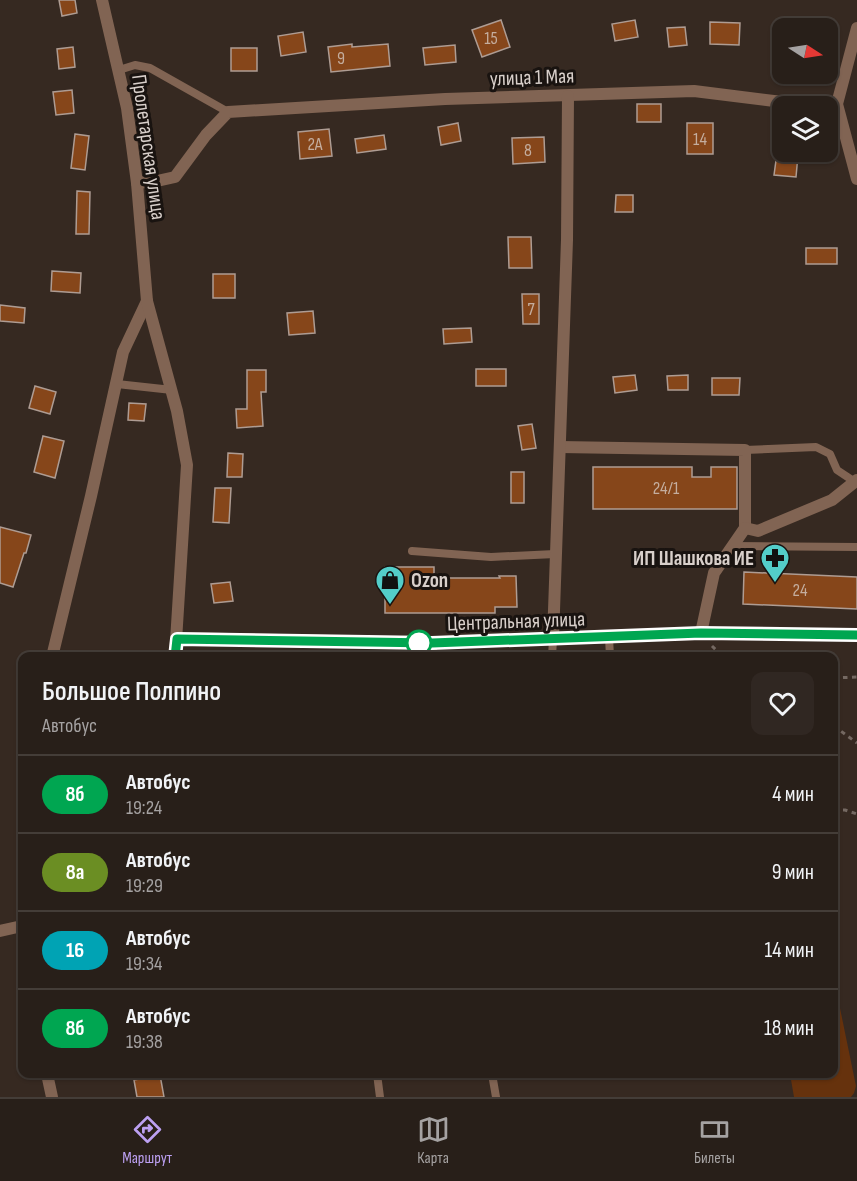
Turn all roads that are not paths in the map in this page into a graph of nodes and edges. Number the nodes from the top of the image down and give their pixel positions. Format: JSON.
{"nodes":[{"id":1,"x":102,"y":0,"type":"edge"},
{"id":2,"x":857,"y":28,"type":"edge"},
{"id":3,"x":119,"y":70,"type":"junction"},
{"id":4,"x":568,"y":96,"type":"junction"},
{"id":5,"x":838,"y":100,"type":"edge"},
{"id":6,"x":772,"y":101,"type":"edge"},
{"id":7,"x":838,"y":108,"type":"edge"},
{"id":8,"x":228,"y":112,"type":"junction"},
{"id":9,"x":857,"y":178,"type":"edge"},
{"id":10,"x":137,"y":183,"type":"junction"},
{"id":11,"x":147,"y":301,"type":"junction"},
{"id":12,"x":117,"y":384,"type":"junction"},
{"id":13,"x":172,"y":390,"type":"junction"},
{"id":14,"x":560,"y":447,"type":"junction"},
{"id":15,"x":745,"y":450,"type":"junction"},
{"id":16,"x":856,"y":481,"type":"edge"},
{"id":17,"x":745,"y":528,"type":"junction"},
{"id":18,"x":732,"y":546,"type":"junction"},
{"id":19,"x":857,"y":547,"type":"edge"},
{"id":20,"x":412,"y":551,"type":"dead end"},
{"id":21,"x":555,"y":554,"type":"junction"},
{"id":22,"x":701,"y":633,"type":"junction"},
{"id":23,"x":857,"y":634,"type":"edge"},
{"id":24,"x":609,"y":637,"type":"junction"},
{"id":25,"x":177,"y":639,"type":"junction"},
{"id":26,"x":553,"y":639,"type":"junction"},
{"id":27,"x":432,"y":643,"type":"junction"},
{"id":28,"x":53,"y":652,"type":"edge"},
{"id":29,"x":176,"y":652,"type":"edge"},
{"id":30,"x":433,"y":652,"type":"edge"},
{"id":31,"x":552,"y":652,"type":"edge"},
{"id":32,"x":610,"y":652,"type":"edge"},
{"id":33,"x":18,"y":927,"type":"edge"},
{"id":34,"x":0,"y":931,"type":"edge"},
{"id":35,"x":47,"y":1078,"type":"edge"},
{"id":36,"x":378,"y":1078,"type":"edge"},
{"id":37,"x":493,"y":1078,"type":"edge"},
{"id":38,"x":52,"y":1097,"type":"edge"},
{"id":39,"x":380,"y":1097,"type":"edge"},
{"id":40,"x":496,"y":1097,"type":"edge"}],
"edges":[{"from":1,"to":3,"type":"street","name":"Пролетарская улица"},
{"from":2,"to":5,"type":"street"},
{"from":3,"to":8,"type":"lane"},
{"from":3,"to":10,"type":"street","name":"Пролетарская улица"},
{"from":4,"to":6,"type":"street","name":"улица 1 Мая"},
{"from":4,"to":8,"type":"street","name":"улица 1 Мая"},
{"from":4,"to":14,"type":"street"},
{"from":7,"to":9,"type":"street"},
{"from":8,"to":10,"type":"street"},
{"from":10,"to":11,"type":"street","name":"Пролетарская улица"},
{"from":11,"to":12,"type":"street"},
{"from":11,"to":13,"type":"street"},
{"from":12,"to":13,"type":"lane"},
{"from":12,"to":28,"type":"street"},
{"from":13,"to":25,"type":"street"},
{"from":14,"to":15,"type":"street"},
{"from":14,"to":21,"type":"street"},
{"from":15,"to":16,"type":"lane"},
{"from":15,"to":17,"type":"street"},
{"from":16,"to":17,"type":"street"},
{"from":17,"to":18,"type":"street"},
{"from":18,"to":19,"type":"lane"},
{"from":18,"to":22,"type":"street"},
{"from":20,"to":21,"type":"lane"},
{"from":21,"to":26,"type":"street"},
{"from":22,"to":23,"type":"street","name":"Центральная улица"},
{"from":22,"to":24,"type":"street","name":"Центральная улица"},
{"from":24,"to":26,"type":"street","name":"Центральная улица"},
{"from":24,"to":32,"type":"lane"},
{"from":25,"to":27,"type":"street","name":"Центральная улица"},
{"from":25,"to":29,"type":"street"},
{"from":26,"to":27,"type":"street","name":"Центральная улица"},
{"from":26,"to":31,"type":"lane"},
{"from":27,"to":30,"type":"lane"},
{"from":33,"to":34,"type":"street"},
{"from":35,"to":38,"type":"street"},
{"from":36,"to":39,"type":"lane"},
{"from":37,"to":40,"type":"lane"}]}
